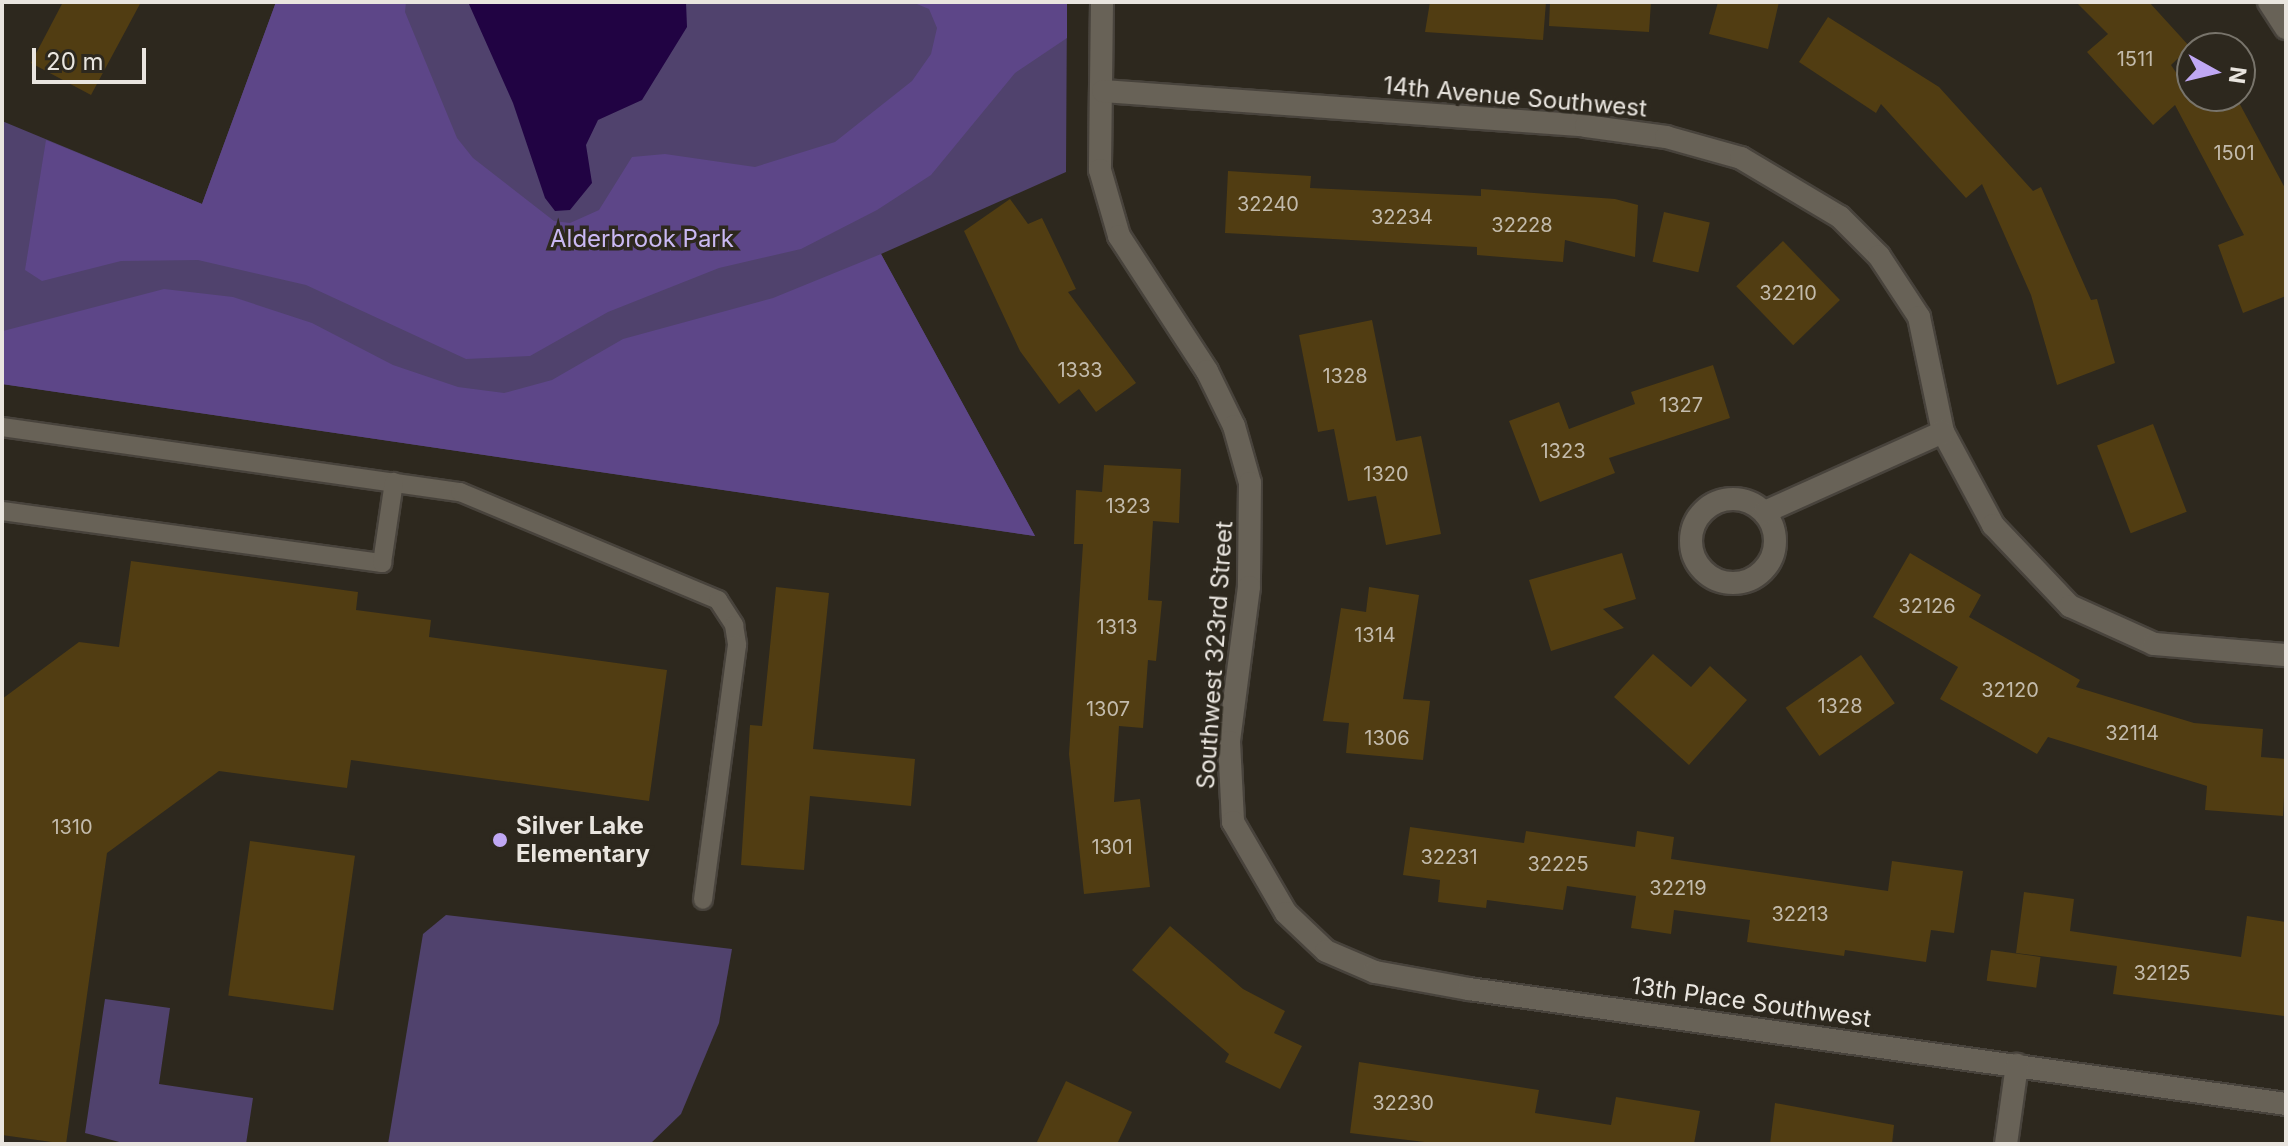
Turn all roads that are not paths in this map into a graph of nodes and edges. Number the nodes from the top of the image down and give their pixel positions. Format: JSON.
{"nodes":[{"id":1,"x":1102,"y":2,"type":"edge"},
{"id":2,"x":2269,"y":2,"type":"edge"},
{"id":3,"x":2286,"y":28,"type":"edge"},
{"id":4,"x":1103,"y":91,"type":"junction"},
{"id":5,"x":2,"y":427,"type":"edge"},
{"id":6,"x":1943,"y":432,"type":"junction"},
{"id":7,"x":394,"y":482,"type":"junction"},
{"id":8,"x":2,"y":511,"type":"edge"},
{"id":9,"x":1765,"y":512,"type":"dead end"},
{"id":10,"x":2286,"y":655,"type":"edge"},
{"id":11,"x":1253,"y":864,"type":"joint"},
{"id":12,"x":703,"y":900,"type":"dead end"},
{"id":13,"x":2017,"y":1065,"type":"junction"},
{"id":14,"x":2286,"y":1104,"type":"edge"},
{"id":15,"x":2006,"y":1144,"type":"edge"}],
"edges":[{"from":1,"to":4,"type":"street","name":"Southwest 323rd Street"},
{"from":2,"to":3,"type":"street"},
{"from":4,"to":6,"type":"street","name":"14th Avenue Southwest"},
{"from":4,"to":11,"type":"street","name":"Southwest 323rd Street"},
{"from":5,"to":7,"type":"lane"},
{"from":6,"to":9,"type":"street"},
{"from":6,"to":10,"type":"street","name":"14th Avenue Southwest"},
{"from":7,"to":8,"type":"lane"},
{"from":7,"to":12,"type":"lane"},
{"from":11,"to":13,"type":"street","name":"13th Place Southwest"},
{"from":13,"to":14,"type":"street","name":"13th Place Southwest"},
{"from":13,"to":15,"type":"street"}]}
